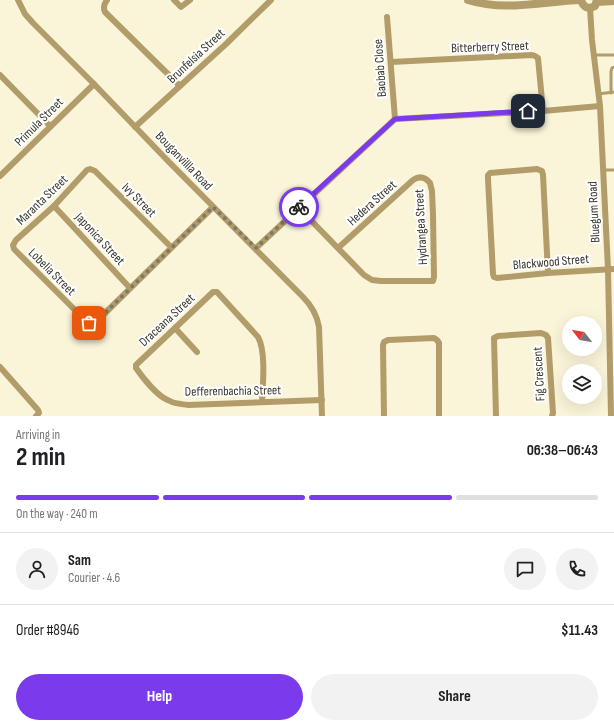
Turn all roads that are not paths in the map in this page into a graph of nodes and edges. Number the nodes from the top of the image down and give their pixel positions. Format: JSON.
{"nodes":[{"id":1,"x":18,"y":0,"type":"edge"},
{"id":2,"x":174,"y":0,"type":"edge"},
{"id":3,"x":190,"y":0,"type":"edge"},
{"id":4,"x":271,"y":0,"type":"edge"},
{"id":5,"x":468,"y":0,"type":"edge"},
{"id":6,"x":581,"y":0,"type":"edge"},
{"id":7,"x":597,"y":1,"type":"edge"},
{"id":8,"x":614,"y":1,"type":"edge"},
{"id":9,"x":106,"y":2,"type":"edge"},
{"id":10,"x":590,"y":8,"type":"junction"},
{"id":11,"x":387,"y":17,"type":"dead end"},
{"id":12,"x":594,"y":55,"type":"junction"},
{"id":13,"x":614,"y":55,"type":"edge"},
{"id":14,"x":390,"y":62,"type":"junction"},
{"id":15,"x":614,"y":67,"type":"edge"},
{"id":16,"x":0,"y":76,"type":"edge"},
{"id":17,"x":94,"y":84,"type":"junction"},
{"id":18,"x":180,"y":86,"type":"junction"},
{"id":19,"x":613,"y":93,"type":"edge"},
{"id":20,"x":598,"y":94,"type":"junction"},
{"id":21,"x":600,"y":106,"type":"junction"},
{"id":22,"x":543,"y":111,"type":"junction"},
{"id":23,"x":395,"y":119,"type":"junction"},
{"id":24,"x":50,"y":126,"type":"junction"},
{"id":25,"x":135,"y":127,"type":"junction"},
{"id":26,"x":90,"y":169,"type":"joint"},
{"id":27,"x":603,"y":170,"type":"junction"},
{"id":28,"x":614,"y":170,"type":"edge"},
{"id":29,"x":0,"y":176,"type":"edge"},
{"id":30,"x":422,"y":178,"type":"joint"},
{"id":31,"x":54,"y":206,"type":"junction"},
{"id":32,"x":213,"y":207,"type":"junction"},
{"id":33,"x":298,"y":208,"type":"junction"},
{"id":34,"x":171,"y":247,"type":"junction"},
{"id":35,"x":256,"y":248,"type":"junction"},
{"id":36,"x":338,"y":248,"type":"junction"},
{"id":37,"x":14,"y":249,"type":"joint"},
{"id":38,"x":611,"y":269,"type":"edge"},
{"id":39,"x":548,"y":273,"type":"junction"},
{"id":40,"x":130,"y":288,"type":"junction"},
{"id":41,"x":175,"y":328,"type":"junction"},
{"id":42,"x":197,"y":352,"type":"dead end"},
{"id":43,"x":0,"y":367,"type":"edge"},
{"id":44,"x":136,"y":367,"type":"joint"},
{"id":45,"x":322,"y":400,"type":"junction"},
{"id":46,"x":262,"y":402,"type":"junction"},
{"id":47,"x":37,"y":415,"type":"edge"},
{"id":48,"x":322,"y":416,"type":"edge"},
{"id":49,"x":384,"y":416,"type":"edge"},
{"id":50,"x":439,"y":416,"type":"edge"},
{"id":51,"x":496,"y":416,"type":"edge"},
{"id":52,"x":552,"y":416,"type":"edge"},
{"id":53,"x":611,"y":416,"type":"edge"}],
"edges":[{"from":1,"to":17,"type":"street","name":"Bouganvillla Road"},
{"from":2,"to":3,"type":"street"},
{"from":4,"to":18,"type":"street","name":"Brunfelsia Street"},
{"from":5,"to":6,"type":"street"},
{"from":6,"to":10,"type":"street"},
{"from":7,"to":8,"type":"street"},
{"from":7,"to":10,"type":"street"},
{"from":9,"to":18,"type":"street"},
{"from":10,"to":12,"type":"street","name":"Bluegum Road"},
{"from":11,"to":14,"type":"street","name":"Baobab Close"},
{"from":12,"to":13,"type":"lane"},
{"from":12,"to":20,"type":"street","name":"Bluegum Road"},
{"from":14,"to":22,"type":"street","name":"Bitterberry Street"},
{"from":14,"to":23,"type":"street","name":"Baobab Close"},
{"from":15,"to":19,"type":"lane"},
{"from":16,"to":24,"type":"street"},
{"from":17,"to":24,"type":"street","name":"Primula Street"},
{"from":17,"to":25,"type":"street","name":"Bouganvillla Road"},
{"from":18,"to":25,"type":"street","name":"Brunfelsia Street"},
{"from":19,"to":20,"type":"lane"},
{"from":20,"to":21,"type":"street","name":"Bluegum Road"},
{"from":21,"to":22,"type":"street"},
{"from":21,"to":27,"type":"street","name":"Bluegum Road"},
{"from":22,"to":23,"type":"street"},
{"from":23,"to":33,"type":"street"},
{"from":24,"to":29,"type":"street","name":"Primula Street"},
{"from":25,"to":32,"type":"street","name":"Bouganvillla Road"},
{"from":26,"to":31,"type":"street","name":"Maranta Street"},
{"from":26,"to":34,"type":"street","name":"Ivy Street"},
{"from":27,"to":28,"type":"lane"},
{"from":27,"to":38,"type":"street","name":"Bluegum Road"},
{"from":30,"to":36,"type":"street","name":"Hedera Street"},
{"from":30,"to":36,"type":"street","name":"Hydrangea Street"},
{"from":31,"to":37,"type":"street","name":"Maranta Street"},
{"from":31,"to":40,"type":"street","name":"Japonica Street"},
{"from":32,"to":34,"type":"street"},
{"from":32,"to":35,"type":"street","name":"Bouganvillla Road"},
{"from":33,"to":35,"type":"street"},
{"from":33,"to":36,"type":"street"},
{"from":34,"to":40,"type":"street"},
{"from":35,"to":45,"type":"street","name":"Bouganvillla Road"},
{"from":37,"to":40,"type":"street","name":"Lobelia Street"},
{"from":38,"to":39,"type":"street","name":"Blackwood Street"},
{"from":38,"to":53,"type":"street","name":"Bluegum Road"},
{"from":39,"to":39,"type":"street","name":"Blackwood Street"},
{"from":41,"to":42,"type":"street"},
{"from":41,"to":44,"type":"street","name":"Draceana Street"},
{"from":41,"to":46,"type":"street","name":"Draceana Street"},
{"from":43,"to":47,"type":"street"},
{"from":44,"to":46,"type":"street","name":"Defferenbachia Street"},
{"from":45,"to":46,"type":"street","name":"Defferenbachia Street"},
{"from":45,"to":48,"type":"street","name":"Bouganvillla Road"},
{"from":49,"to":50,"type":"street"},
{"from":51,"to":52,"type":"street","name":"Fig Crescent"}]}
